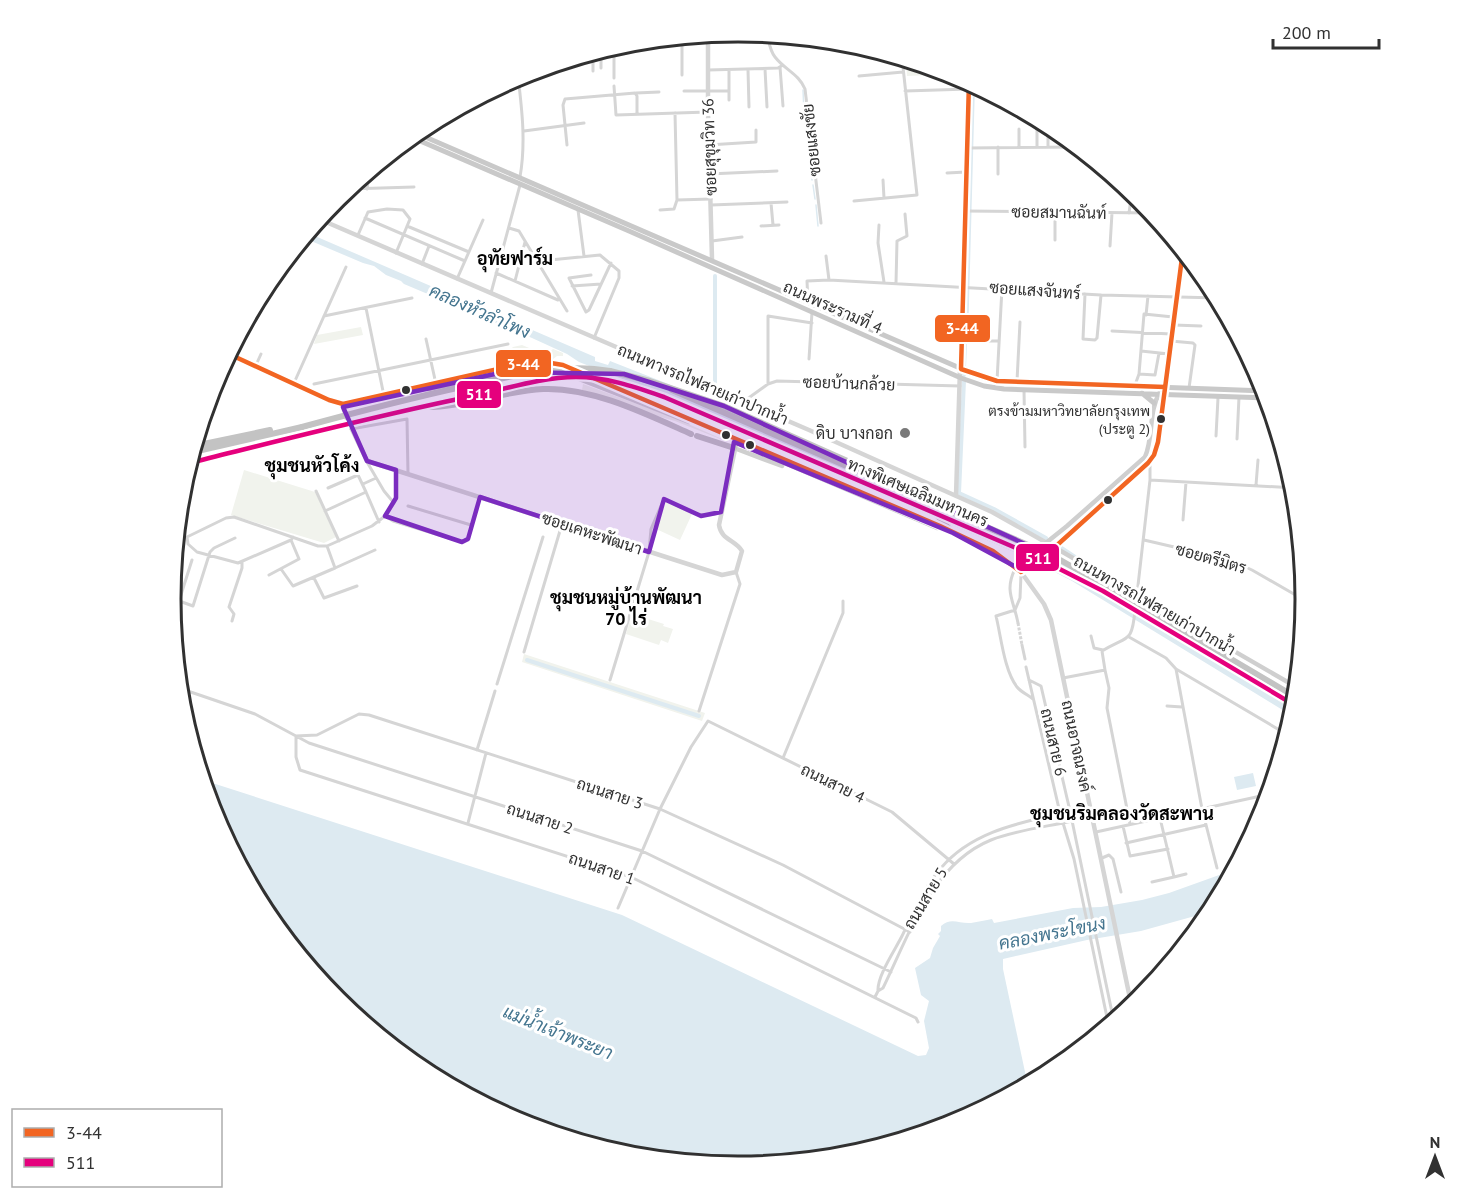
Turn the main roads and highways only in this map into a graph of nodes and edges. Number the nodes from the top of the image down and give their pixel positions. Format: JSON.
{"nodes":[{"id":1,"x":427,"y":138,"type":"edge"},
{"id":2,"x":422,"y":141,"type":"edge"},
{"id":3,"x":520,"y":180,"type":"junction"},
{"id":4,"x":595,"y":213,"type":"junction"},
{"id":5,"x":808,"y":302,"type":"junction"},
{"id":6,"x":812,"y":312,"type":"junction"},
{"id":7,"x":235,"y":359,"type":"edge"},
{"id":8,"x":235,"y":359,"type":"edge"},
{"id":9,"x":436,"y":386,"type":"junction"},
{"id":10,"x":1165,"y":387,"type":"junction"},
{"id":11,"x":672,"y":390,"type":"junction"},
{"id":12,"x":1256,"y":391,"type":"edge"},
{"id":13,"x":1142,"y":392,"type":"junction"},
{"id":14,"x":1161,"y":393,"type":"junction"},
{"id":15,"x":1258,"y":398,"type":"edge"},
{"id":16,"x":1154,"y":403,"type":"junction"},
{"id":17,"x":343,"y":405,"type":"junction"},
{"id":18,"x":418,"y":407,"type":"junction"},
{"id":19,"x":302,"y":427,"type":"junction"},
{"id":20,"x":736,"y":443,"type":"junction"},
{"id":21,"x":203,"y":444,"type":"edge"},
{"id":22,"x":202,"y":450,"type":"edge"},
{"id":23,"x":1145,"y":457,"type":"junction"},
{"id":24,"x":198,"y":462,"type":"edge"},
{"id":25,"x":1150,"y":462,"type":"junction"},
{"id":26,"x":951,"y":532,"type":"junction"},
{"id":27,"x":1047,"y":543,"type":"junction"},
{"id":28,"x":1055,"y":547,"type":"junction"},
{"id":29,"x":1017,"y":566,"type":"junction"},
{"id":30,"x":1289,"y":683,"type":"edge"},
{"id":31,"x":1288,"y":693,"type":"edge"},
{"id":32,"x":1286,"y":700,"type":"edge"}],
"edges":[{"from":1,"to":3,"type":"main road","name":"ถนนพระรามที่ 4"},
{"from":2,"to":3,"type":"main road","name":"ถนนพระรามที่ 4"},
{"from":3,"to":4,"type":"main road","name":"ถนนพระรามที่ 4"},
{"from":3,"to":4,"type":"main road","name":"ถนนพระรามที่ 4"},
{"from":4,"to":5,"type":"main road","name":"ถนนพระรามที่ 4"},
{"from":4,"to":6,"type":"main road","name":"ถนนพระรามที่ 4"},
{"from":5,"to":6,"type":"main road"},
{"from":5,"to":10,"type":"main road","name":"ถนนพระรามที่ 4"},
{"from":6,"to":13,"type":"main road","name":"ถนนพระรามที่ 4"},
{"from":7,"to":17,"type":"main road"},
{"from":8,"to":17,"type":"main road"},
{"from":9,"to":17,"type":"main road","name":"ถนนอาจณรงค์"},
{"from":9,"to":17,"type":"main road","name":"ถนนอาจณรงค์"},
{"from":9,"to":20,"type":"main road","name":"ถนนอาจณรงค์"},
{"from":9,"to":20,"type":"main road","name":"ถนนอาจณรงค์"},
{"from":10,"to":12,"type":"main road","name":"ถนนพระรามที่ 4"},
{"from":10,"to":14,"type":"main road"},
{"from":11,"to":19,"type":"highway","name":"ทางพิเศษเฉลิมมหานคร","bridge":true},
{"from":11,"to":26,"type":"highway","bridge":true},
{"from":11,"to":31,"type":"highway","name":"ทางพิเศษเฉลิมมหานคร","bridge":true},
{"from":13,"to":14,"type":"main road","name":"ถนนพระรามที่ 4"},
{"from":13,"to":16,"type":"main road"},
{"from":14,"to":15,"type":"main road","name":"ถนนพระรามที่ 4"},
{"from":14,"to":16,"type":"main road"},
{"from":14,"to":25,"type":"main road"},
{"from":16,"to":23,"type":"main road"},
{"from":18,"to":20,"type":"highway","bridge":true},
{"from":18,"to":24,"type":"highway","name":"ทางพิเศษเฉลิมมหานคร","bridge":true},
{"from":18,"to":32,"type":"highway","name":"ทางพิเศษเฉลิมมหานคร","bridge":true},
{"from":19,"to":21,"type":"highway"},
{"from":19,"to":22,"type":"highway","name":"ทางพิเศษเฉลิมมหานคร"},
{"from":20,"to":26,"type":"main road","name":"ถนนอาจณรงค์"},
{"from":20,"to":26,"type":"main road","name":"ถนนอาจณรงค์"},
{"from":23,"to":25,"type":"main road"},
{"from":23,"to":27,"type":"main road"},
{"from":25,"to":28,"type":"main road"},
{"from":26,"to":29,"type":"main road","name":"ถนนอาจณรงค์"},
{"from":27,"to":28,"type":"main road","name":"ถนนทางรถไฟสายเก่าปากน้ำ"},
{"from":27,"to":29,"type":"main road"},
{"from":28,"to":29,"type":"main road","name":"ถนนอาจณรงค์"},
{"from":28,"to":30,"type":"main road","name":"ถนนทางรถไฟสายเก่าปากน้ำ"}]}
